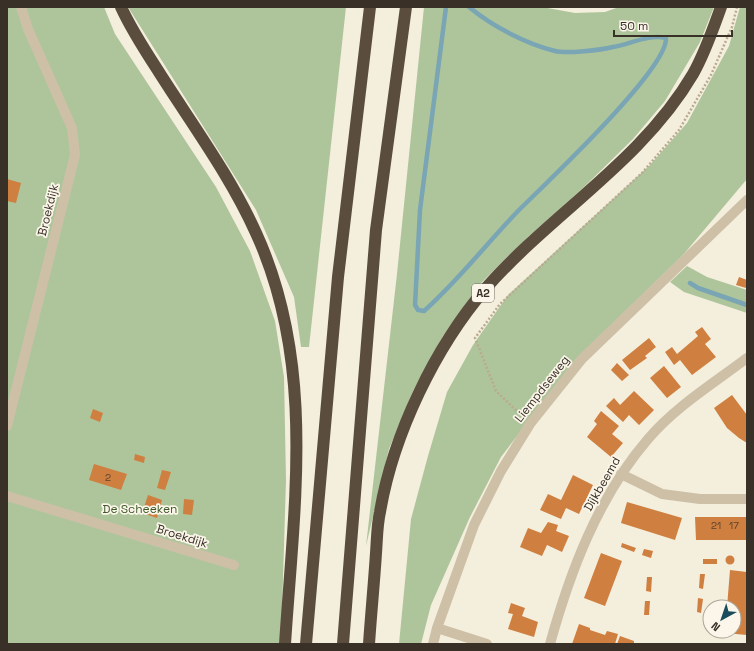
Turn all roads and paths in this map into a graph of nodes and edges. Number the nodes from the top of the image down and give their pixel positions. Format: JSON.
{"nodes":[{"id":1,"x":21,"y":7,"type":"edge"},
{"id":2,"x":121,"y":7,"type":"edge"},
{"id":3,"x":370,"y":7,"type":"edge"},
{"id":4,"x":406,"y":7,"type":"edge"},
{"id":5,"x":721,"y":7,"type":"edge"},
{"id":6,"x":737,"y":7,"type":"edge"},
{"id":7,"x":747,"y":200,"type":"edge"},
{"id":8,"x":747,"y":358,"type":"edge"},
{"id":9,"x":530,"y":424,"type":"junction"},
{"id":10,"x":7,"y":426,"type":"edge"},
{"id":11,"x":621,"y":474,"type":"junction"},
{"id":12,"x":7,"y":496,"type":"edge"},
{"id":13,"x":747,"y":499,"type":"edge"},
{"id":14,"x":234,"y":566,"type":"dead end"},
{"id":15,"x":437,"y":628,"type":"junction"},
{"id":16,"x":285,"y":644,"type":"edge"},
{"id":17,"x":306,"y":644,"type":"edge"},
{"id":18,"x":344,"y":644,"type":"edge"},
{"id":19,"x":369,"y":644,"type":"edge"},
{"id":20,"x":433,"y":644,"type":"edge"},
{"id":21,"x":487,"y":644,"type":"edge"},
{"id":22,"x":550,"y":644,"type":"edge"}],
"edges":[{"from":1,"to":10,"type":"street","name":"Broekdijk"},
{"from":2,"to":16,"type":"highway"},
{"from":3,"to":17,"type":"highway"},
{"from":4,"to":18,"type":"highway"},
{"from":5,"to":19,"type":"highway","number":"A2"},
{"from":6,"to":9,"type":"path"},
{"from":7,"to":9,"type":"street","name":"Liempdseweg"},
{"from":8,"to":11,"type":"street","name":"Dijkbeemd"},
{"from":9,"to":15,"type":"street","name":"Liempdseweg"},
{"from":11,"to":13,"type":"street"},
{"from":11,"to":22,"type":"street","name":"Dijkbeemd"},
{"from":12,"to":14,"type":"street","name":"Broekdijk"},
{"from":15,"to":20,"type":"street","name":"Liempdseweg"},
{"from":15,"to":21,"type":"street"}]}
